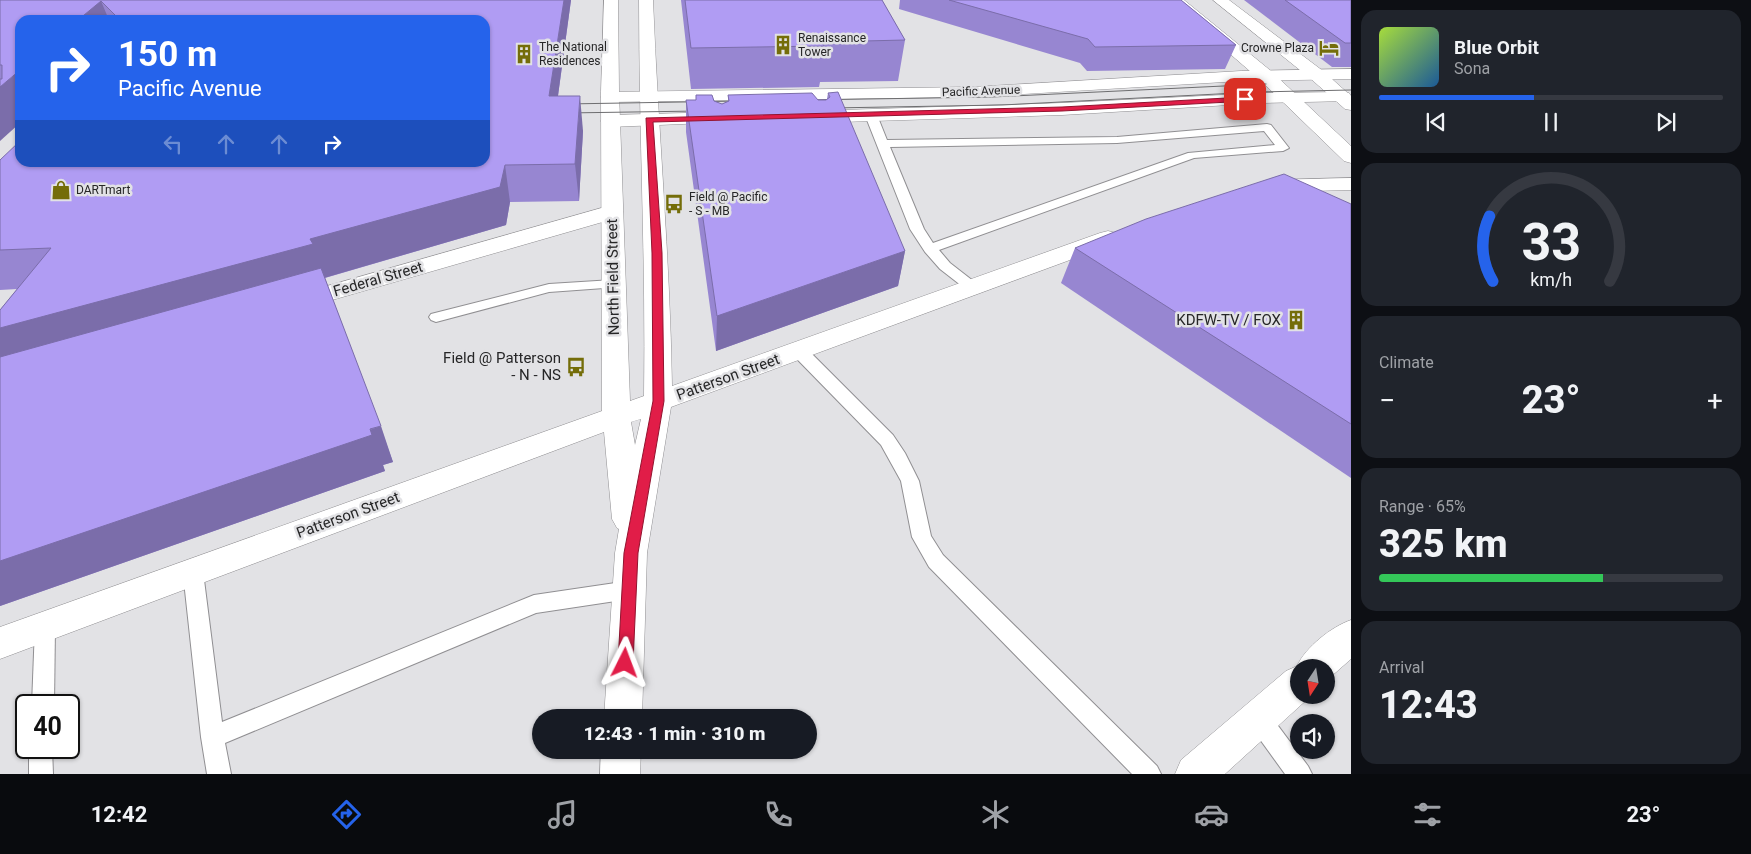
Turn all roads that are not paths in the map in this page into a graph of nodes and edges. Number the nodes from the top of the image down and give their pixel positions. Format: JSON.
{"nodes":[{"id":1,"x":611,"y":0,"type":"edge"},
{"id":2,"x":646,"y":0,"type":"edge"},
{"id":3,"x":1175,"y":0,"type":"edge"},
{"id":4,"x":1220,"y":0,"type":"edge"},
{"id":5,"x":1351,"y":74,"type":"edge"},
{"id":6,"x":1265,"y":75,"type":"junction"},
{"id":7,"x":1317,"y":75,"type":"junction"},
{"id":8,"x":610,"y":97,"type":"junction"},
{"id":9,"x":648,"y":97,"type":"junction"},
{"id":10,"x":1287,"y":97,"type":"junction"},
{"id":11,"x":1347,"y":101,"type":"edge"},
{"id":12,"x":871,"y":115,"type":"junction"},
{"id":13,"x":794,"y":117,"type":"edge"},
{"id":14,"x":746,"y":118,"type":"edge"},
{"id":15,"x":648,"y":120,"type":"junction"},
{"id":16,"x":610,"y":121,"type":"junction"},
{"id":17,"x":882,"y":144,"type":"junction"},
{"id":18,"x":1351,"y":157,"type":"edge"},
{"id":19,"x":1351,"y":184,"type":"edge"},
{"id":20,"x":1248,"y":190,"type":"edge"},
{"id":21,"x":612,"y":212,"type":"junction"},
{"id":22,"x":1131,"y":230,"type":"edge"},
{"id":23,"x":930,"y":248,"type":"junction"},
{"id":24,"x":983,"y":283,"type":"junction"},
{"id":25,"x":613,"y":284,"type":"junction"},
{"id":26,"x":268,"y":311,"type":"edge"},
{"id":27,"x":436,"y":318,"type":"dead end"},
{"id":28,"x":799,"y":352,"type":"junction"},
{"id":29,"x":658,"y":401,"type":"junction"},
{"id":30,"x":616,"y":417,"type":"junction"},
{"id":31,"x":631,"y":553,"type":"junction"},
{"id":32,"x":193,"y":572,"type":"junction"},
{"id":33,"x":629,"y":590,"type":"junction"},
{"id":34,"x":45,"y":627,"type":"junction"},
{"id":35,"x":1351,"y":636,"type":"edge"},
{"id":36,"x":0,"y":643,"type":"edge"},
{"id":37,"x":1325,"y":659,"type":"edge"},
{"id":38,"x":1290,"y":691,"type":"edge"},
{"id":39,"x":43,"y":694,"type":"edge"},
{"id":40,"x":623,"y":709,"type":"edge"},
{"id":41,"x":1260,"y":719,"type":"junction"},
{"id":42,"x":212,"y":737,"type":"junction"},
{"id":43,"x":42,"y":759,"type":"edge"},
{"id":44,"x":621,"y":759,"type":"edge"},
{"id":45,"x":41,"y":774,"type":"edge"},
{"id":46,"x":219,"y":774,"type":"edge"},
{"id":47,"x":620,"y":774,"type":"edge"},
{"id":48,"x":1150,"y":774,"type":"edge"},
{"id":49,"x":1195,"y":774,"type":"edge"},
{"id":50,"x":1300,"y":774,"type":"edge"}],
"edges":[{"from":1,"to":8,"type":"street","name":"North Field Street"},
{"from":2,"to":9,"type":"street","name":"North Field Street"},
{"from":3,"to":6,"type":"street"},
{"from":4,"to":7,"type":"street"},
{"from":5,"to":7,"type":"street","name":"Pacific Avenue"},
{"from":6,"to":7,"type":"street","name":"Pacific Avenue"},
{"from":6,"to":9,"type":"street","name":"Pacific Avenue"},
{"from":6,"to":10,"type":"street"},
{"from":7,"to":11,"type":"street"},
{"from":8,"to":9,"type":"street","name":"Pacific Avenue"},
{"from":8,"to":16,"type":"street","name":"North Field Street"},
{"from":9,"to":15,"type":"street","name":"North Field Street"},
{"from":10,"to":11,"type":"street","name":"Pacific Avenue"},
{"from":10,"to":12,"type":"street","name":"Pacific Avenue"},
{"from":10,"to":18,"type":"street"},
{"from":12,"to":13,"type":"street","name":"Pacific Avenue"},
{"from":12,"to":17,"type":"lane"},
{"from":14,"to":15,"type":"street"},
{"from":15,"to":16,"type":"street"},
{"from":15,"to":29,"type":"street","name":"North Field Street"},
{"from":16,"to":21,"type":"street","name":"North Field Street"},
{"from":17,"to":23,"type":"lane"},
{"from":17,"to":23,"type":"lane"},
{"from":19,"to":20,"type":"street"},
{"from":21,"to":25,"type":"street","name":"North Field Street"},
{"from":21,"to":26,"type":"street","name":"Federal Street"},
{"from":22,"to":24,"type":"street","name":"Patterson Street"},
{"from":23,"to":24,"type":"lane"},
{"from":24,"to":28,"type":"street","name":"Patterson Street"},
{"from":25,"to":27,"type":"lane"},
{"from":25,"to":30,"type":"street","name":"North Field Street"},
{"from":28,"to":29,"type":"street","name":"Patterson Street"},
{"from":28,"to":48,"type":"lane"},
{"from":29,"to":30,"type":"street","name":"Patterson Street"},
{"from":29,"to":31,"type":"street","name":"North Field Street"},
{"from":30,"to":31,"type":"street","name":"North Field Street"},
{"from":30,"to":32,"type":"street","name":"Patterson Street"},
{"from":31,"to":33,"type":"street","name":"North Field Street"},
{"from":32,"to":34,"type":"street","name":"Patterson Street"},
{"from":32,"to":42,"type":"lane"},
{"from":33,"to":40,"type":"street","name":"North Field Street"},
{"from":33,"to":42,"type":"lane"},
{"from":34,"to":36,"type":"street","name":"Patterson Street"},
{"from":34,"to":39,"type":"lane"},
{"from":35,"to":37,"type":"street"},
{"from":38,"to":41,"type":"street"},
{"from":41,"to":49,"type":"street"},
{"from":41,"to":50,"type":"lane"},
{"from":42,"to":46,"type":"lane"},
{"from":43,"to":45,"type":"lane"},
{"from":44,"to":47,"type":"street"}]}
